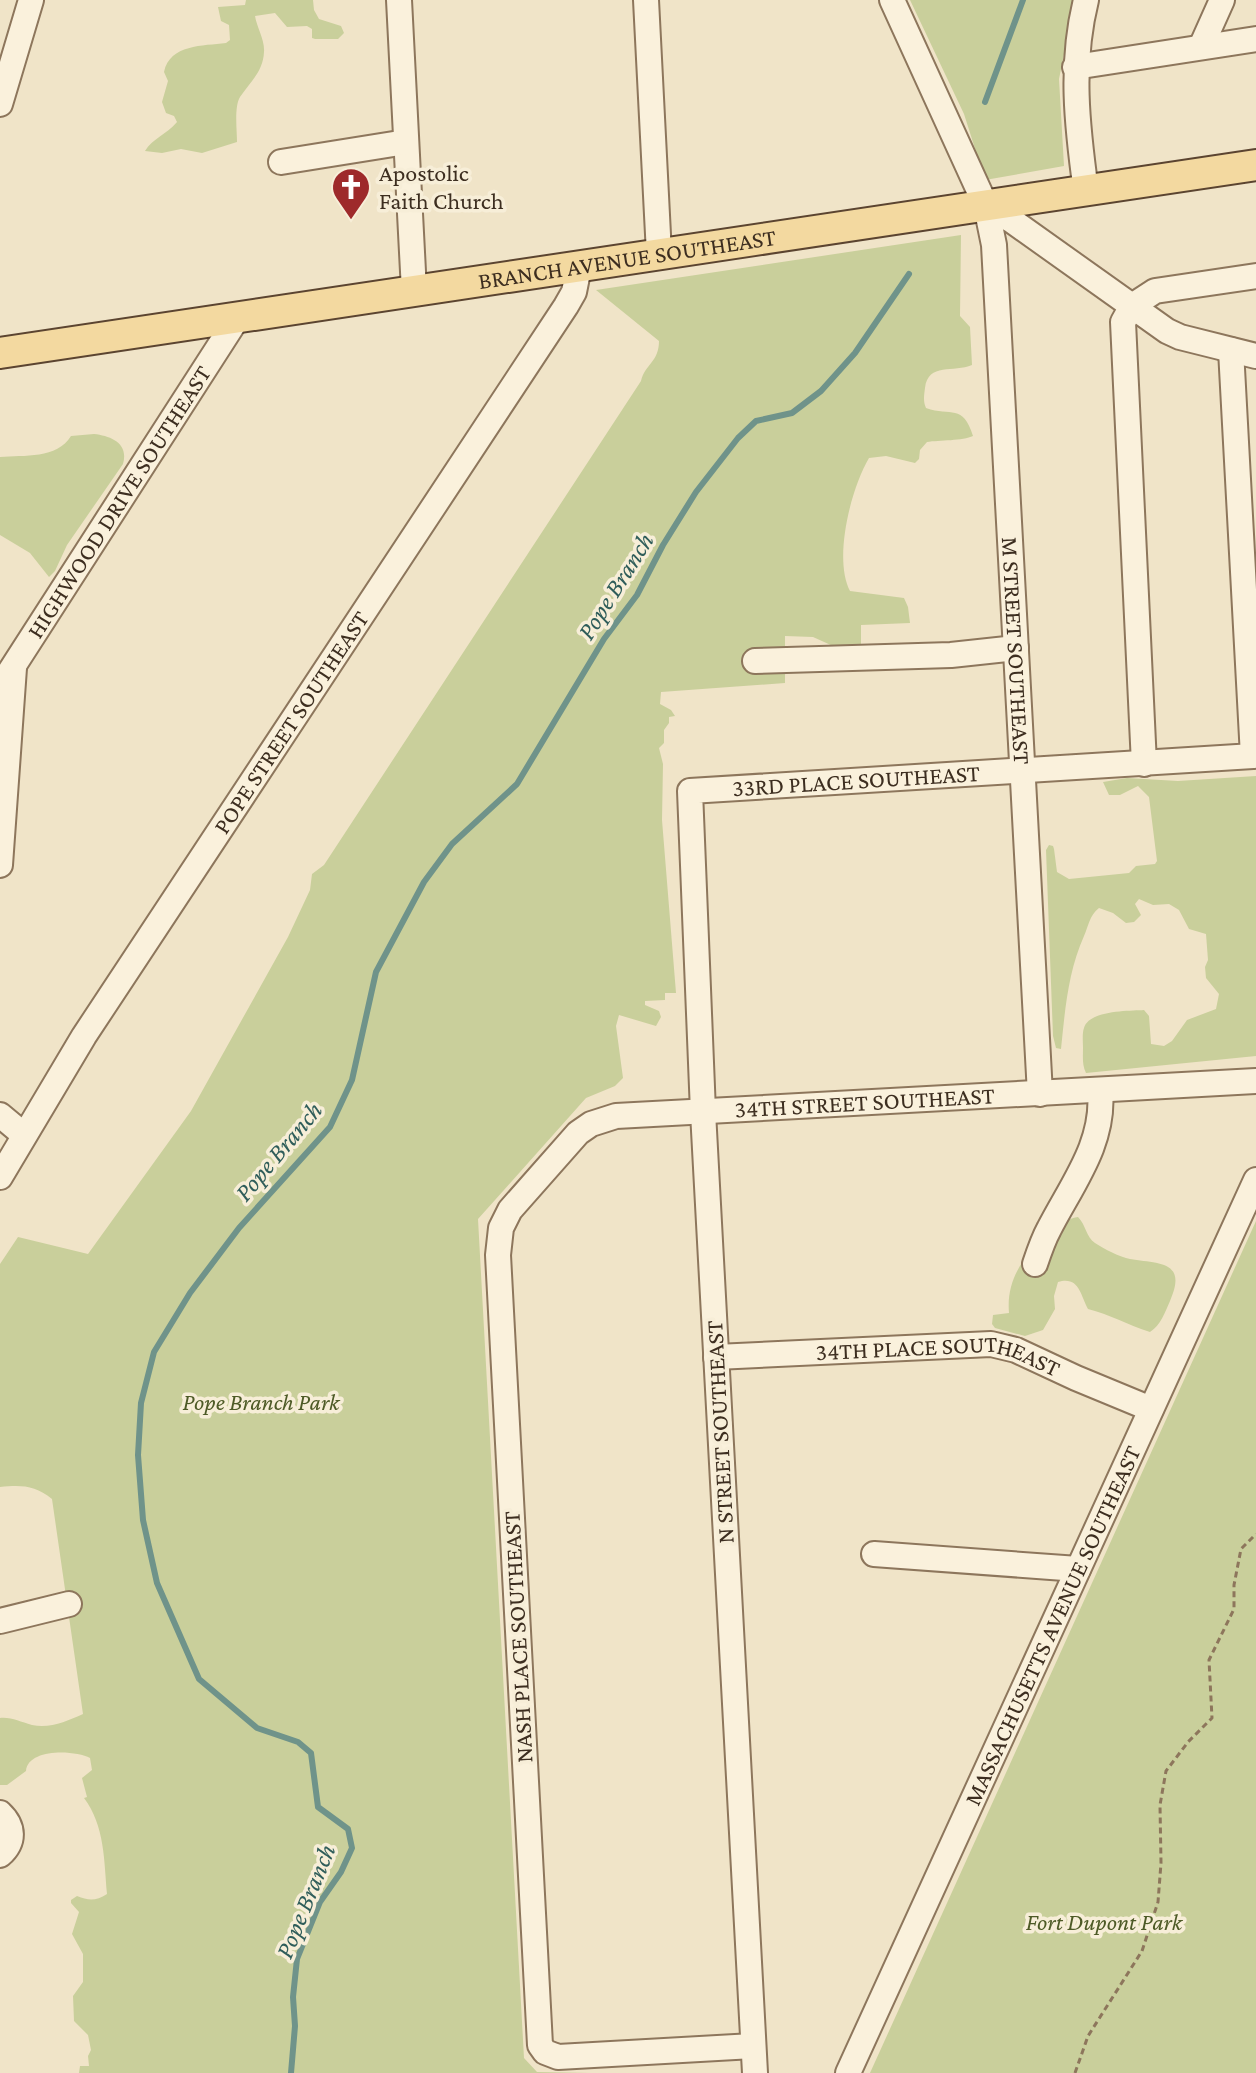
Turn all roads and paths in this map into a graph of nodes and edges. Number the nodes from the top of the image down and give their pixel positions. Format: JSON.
{"nodes":[{"id":1,"x":31,"y":0,"type":"edge"},
{"id":2,"x":399,"y":0,"type":"edge"},
{"id":3,"x":646,"y":0,"type":"edge"},
{"id":4,"x":892,"y":0,"type":"edge"},
{"id":5,"x":1086,"y":0,"type":"edge"},
{"id":6,"x":1222,"y":0,"type":"edge"},
{"id":7,"x":1256,"y":39,"type":"edge"},
{"id":8,"x":1201,"y":47,"type":"junction"},
{"id":9,"x":1075,"y":67,"type":"junction"},
{"id":10,"x":0,"y":104,"type":"edge"},
{"id":11,"x":406,"y":142,"type":"junction"},
{"id":12,"x":281,"y":162,"type":"dead end"},
{"id":13,"x":1256,"y":165,"type":"edge"},
{"id":14,"x":1086,"y":191,"type":"junction"},
{"id":15,"x":986,"y":206,"type":"junction"},
{"id":16,"x":659,"y":254,"type":"junction"},
{"id":17,"x":579,"y":267,"type":"junction"},
{"id":18,"x":1256,"y":276,"type":"edge"},
{"id":19,"x":414,"y":291,"type":"junction"},
{"id":20,"x":1132,"y":306,"type":"junction"},
{"id":21,"x":238,"y":317,"type":"junction"},
{"id":22,"x":1231,"y":350,"type":"junction"},
{"id":23,"x":0,"y":353,"type":"edge"},
{"id":24,"x":1256,"y":356,"type":"edge"},
{"id":25,"x":1251,"y":636,"type":"edge"},
{"id":26,"x":1016,"y":648,"type":"junction"},
{"id":27,"x":755,"y":661,"type":"dead end"},
{"id":28,"x":15,"y":665,"type":"junction"},
{"id":29,"x":0,"y":687,"type":"edge"},
{"id":30,"x":1144,"y":764,"type":"junction"},
{"id":31,"x":1023,"y":771,"type":"junction"},
{"id":32,"x":690,"y":791,"type":"joint"},
{"id":33,"x":0,"y":865,"type":"edge"},
{"id":34,"x":1256,"y":1081,"type":"edge"},
{"id":35,"x":1100,"y":1091,"type":"junction"},
{"id":36,"x":1040,"y":1094,"type":"junction"},
{"id":37,"x":703,"y":1112,"type":"junction"},
{"id":38,"x":0,"y":1115,"type":"edge"},
{"id":39,"x":24,"y":1135,"type":"junction"},
{"id":40,"x":0,"y":1177,"type":"edge"},
{"id":41,"x":1256,"y":1180,"type":"edge"},
{"id":42,"x":510,"y":1210,"type":"joint"},
{"id":43,"x":1035,"y":1264,"type":"dead end"},
{"id":44,"x":716,"y":1357,"type":"junction"},
{"id":45,"x":1151,"y":1409,"type":"junction"},
{"id":46,"x":1256,"y":1534,"type":"edge"},
{"id":47,"x":874,"y":1554,"type":"dead end"},
{"id":48,"x":1078,"y":1569,"type":"junction"},
{"id":49,"x":69,"y":1604,"type":"dead end"},
{"id":50,"x":0,"y":1621,"type":"edge"},
{"id":51,"x":0,"y":1813,"type":"edge"},
{"id":52,"x":0,"y":1855,"type":"edge"},
{"id":53,"x":753,"y":2046,"type":"junction"},
{"id":54,"x":755,"y":2073,"type":"edge"},
{"id":55,"x":848,"y":2073,"type":"edge"},
{"id":56,"x":1075,"y":2073,"type":"edge"}],
"edges":[{"from":1,"to":10,"type":"street"},
{"from":2,"to":11,"type":"street"},
{"from":3,"to":16,"type":"street"},
{"from":4,"to":15,"type":"street","name":"M STREET SOUTHEAST"},
{"from":5,"to":9,"type":"street"},
{"from":6,"to":8,"type":"street"},
{"from":7,"to":8,"type":"street"},
{"from":8,"to":9,"type":"street"},
{"from":9,"to":14,"type":"street"},
{"from":11,"to":12,"type":"street"},
{"from":11,"to":19,"type":"street"},
{"from":13,"to":14,"type":"main road","name":"BRANCH AVENUE SOUTHEAST"},
{"from":14,"to":15,"type":"main road","name":"BRANCH AVENUE SOUTHEAST"},
{"from":15,"to":16,"type":"main road","name":"BRANCH AVENUE SOUTHEAST"},
{"from":15,"to":20,"type":"street"},
{"from":15,"to":26,"type":"street","name":"M STREET SOUTHEAST"},
{"from":16,"to":17,"type":"main road","name":"BRANCH AVENUE SOUTHEAST"},
{"from":17,"to":19,"type":"main road","name":"BRANCH AVENUE SOUTHEAST"},
{"from":17,"to":39,"type":"street","name":"POPE STREET SOUTHEAST"},
{"from":18,"to":20,"type":"street"},
{"from":19,"to":21,"type":"main road","name":"BRANCH AVENUE SOUTHEAST"},
{"from":20,"to":22,"type":"street"},
{"from":20,"to":30,"type":"street"},
{"from":21,"to":23,"type":"main road","name":"BRANCH AVENUE SOUTHEAST"},
{"from":21,"to":28,"type":"street","name":"HIGHWOOD DRIVE SOUTHEAST"},
{"from":22,"to":24,"type":"street"},
{"from":22,"to":25,"type":"street"},
{"from":25,"to":30,"type":"street","name":"33RD PLACE SOUTHEAST"},
{"from":26,"to":27,"type":"street"},
{"from":26,"to":31,"type":"street","name":"M STREET SOUTHEAST"},
{"from":28,"to":29,"type":"street","name":"HIGHWOOD DRIVE SOUTHEAST"},
{"from":28,"to":33,"type":"street"},
{"from":30,"to":31,"type":"street","name":"33RD PLACE SOUTHEAST"},
{"from":31,"to":32,"type":"street","name":"33RD PLACE SOUTHEAST"},
{"from":31,"to":36,"type":"street","name":"M STREET SOUTHEAST"},
{"from":32,"to":37,"type":"street","name":"N STREET SOUTHEAST"},
{"from":34,"to":35,"type":"street","name":"34TH STREET SOUTHEAST"},
{"from":35,"to":36,"type":"street","name":"34TH STREET SOUTHEAST"},
{"from":35,"to":43,"type":"street"},
{"from":36,"to":37,"type":"street","name":"34TH STREET SOUTHEAST"},
{"from":37,"to":42,"type":"street","name":"34TH STREET SOUTHEAST"},
{"from":37,"to":44,"type":"street","name":"N STREET SOUTHEAST"},
{"from":38,"to":39,"type":"street"},
{"from":39,"to":40,"type":"street","name":"POPE STREET SOUTHEAST"},
{"from":41,"to":45,"type":"street","name":"MASSACHUSETTS AVENUE SOUTHEAST"},
{"from":42,"to":53,"type":"street","name":"NASH PLACE SOUTHEAST"},
{"from":44,"to":45,"type":"street","name":"34TH PLACE SOUTHEAST"},
{"from":44,"to":53,"type":"street","name":"N STREET SOUTHEAST"},
{"from":45,"to":48,"type":"street","name":"MASSACHUSETTS AVENUE SOUTHEAST"},
{"from":46,"to":56,"type":"path"},
{"from":47,"to":48,"type":"street"},
{"from":48,"to":55,"type":"street","name":"MASSACHUSETTS AVENUE SOUTHEAST"},
{"from":49,"to":50,"type":"street"},
{"from":51,"to":52,"type":"street"},
{"from":53,"to":54,"type":"street","name":"N STREET SOUTHEAST"}]}
